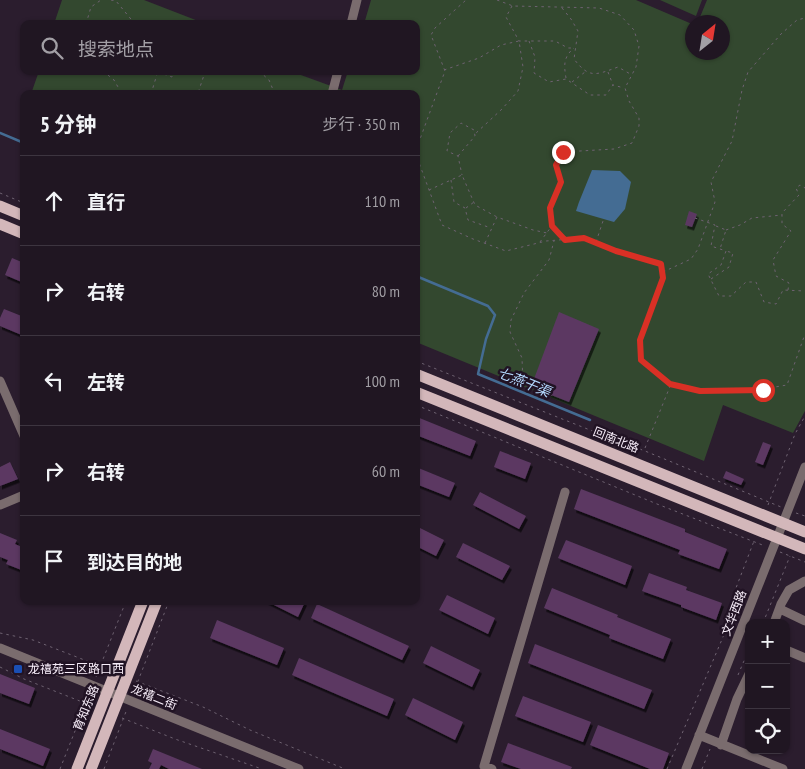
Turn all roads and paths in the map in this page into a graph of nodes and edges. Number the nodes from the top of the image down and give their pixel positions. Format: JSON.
{"nodes":[{"id":1,"x":101,"y":0,"type":"edge"},
{"id":2,"x":111,"y":0,"type":"edge"},
{"id":3,"x":357,"y":0,"type":"edge"},
{"id":4,"x":466,"y":0,"type":"edge"},
{"id":5,"x":497,"y":0,"type":"edge"},
{"id":6,"x":513,"y":6,"type":"junction"},
{"id":7,"x":562,"y":7,"type":"junction"},
{"id":8,"x":805,"y":18,"type":"edge"},
{"id":9,"x":87,"y":20,"type":"edge"},
{"id":10,"x":132,"y":20,"type":"edge"},
{"id":11,"x":352,"y":20,"type":"edge"},
{"id":12,"x":519,"y":40,"type":"junction"},
{"id":13,"x":529,"y":41,"type":"junction"},
{"id":14,"x":574,"y":48,"type":"junction"},
{"id":15,"x":444,"y":70,"type":"junction"},
{"id":16,"x":608,"y":71,"type":"junction"},
{"id":17,"x":586,"y":72,"type":"junction"},
{"id":18,"x":108,"y":75,"type":"edge"},
{"id":19,"x":157,"y":75,"type":"edge"},
{"id":20,"x":204,"y":75,"type":"edge"},
{"id":21,"x":263,"y":75,"type":"edge"},
{"id":22,"x":337,"y":75,"type":"edge"},
{"id":23,"x":632,"y":75,"type":"junction"},
{"id":24,"x":566,"y":78,"type":"junction"},
{"id":25,"x":572,"y":82,"type":"junction"},
{"id":26,"x":613,"y":85,"type":"junction"},
{"id":27,"x":625,"y":88,"type":"junction"},
{"id":28,"x":120,"y":90,"type":"edge"},
{"id":29,"x":152,"y":90,"type":"edge"},
{"id":30,"x":199,"y":90,"type":"edge"},
{"id":31,"x":273,"y":90,"type":"edge"},
{"id":32,"x":333,"y":90,"type":"edge"},
{"id":33,"x":475,"y":134,"type":"junction"},
{"id":34,"x":420,"y":139,"type":"edge"},
{"id":35,"x":458,"y":156,"type":"junction"},
{"id":36,"x":420,"y":167,"type":"edge"},
{"id":37,"x":462,"y":175,"type":"junction"},
{"id":38,"x":451,"y":180,"type":"junction"},
{"id":39,"x":805,"y":188,"type":"edge"},
{"id":40,"x":429,"y":190,"type":"junction"},
{"id":41,"x":0,"y":193,"type":"edge"},
{"id":42,"x":20,"y":201,"type":"edge"},
{"id":43,"x":474,"y":202,"type":"junction"},
{"id":44,"x":0,"y":206,"type":"edge"},
{"id":45,"x":465,"y":208,"type":"junction"},
{"id":46,"x":20,"y":214,"type":"edge"},
{"id":47,"x":782,"y":215,"type":"junction"},
{"id":48,"x":497,"y":216,"type":"junction"},
{"id":49,"x":696,"y":218,"type":"dead end"},
{"id":50,"x":603,"y":221,"type":"dead end"},
{"id":51,"x":707,"y":222,"type":"junction"},
{"id":52,"x":0,"y":224,"type":"edge"},
{"id":53,"x":715,"y":225,"type":"junction"},
{"id":54,"x":552,"y":226,"type":"junction"},
{"id":55,"x":492,"y":229,"type":"junction"},
{"id":56,"x":726,"y":230,"type":"junction"},
{"id":57,"x":20,"y":232,"type":"edge"},
{"id":58,"x":547,"y":233,"type":"junction"},
{"id":59,"x":565,"y":240,"type":"junction"},
{"id":60,"x":554,"y":241,"type":"junction"},
{"id":61,"x":540,"y":243,"type":"junction"},
{"id":62,"x":596,"y":243,"type":"junction"},
{"id":63,"x":485,"y":244,"type":"junction"},
{"id":64,"x":720,"y":249,"type":"junction"},
{"id":65,"x":726,"y":251,"type":"junction"},
{"id":66,"x":662,"y":272,"type":"junction"},
{"id":67,"x":710,"y":279,"type":"junction"},
{"id":68,"x":788,"y":290,"type":"junction"},
{"id":69,"x":805,"y":292,"type":"edge"},
{"id":70,"x":805,"y":334,"type":"edge"},
{"id":71,"x":420,"y":363,"type":"edge"},
{"id":72,"x":420,"y":376,"type":"edge"},
{"id":73,"x":0,"y":382,"type":"edge"},
{"id":74,"x":670,"y":384,"type":"junction"},
{"id":75,"x":420,"y":394,"type":"edge"},
{"id":76,"x":552,"y":395,"type":"dead end"},
{"id":77,"x":420,"y":406,"type":"edge"},
{"id":78,"x":805,"y":416,"type":"edge"},
{"id":79,"x":20,"y":427,"type":"edge"},
{"id":80,"x":645,"y":448,"type":"dead end"},
{"id":81,"x":805,"y":467,"type":"edge"},
{"id":82,"x":774,"y":490,"type":"dead end"},
{"id":83,"x":565,"y":492,"type":"dead end"},
{"id":84,"x":20,"y":497,"type":"edge"},
{"id":85,"x":764,"y":499,"type":"dead end"},
{"id":86,"x":0,"y":505,"type":"edge"},
{"id":87,"x":783,"y":523,"type":"junction"},
{"id":88,"x":805,"y":532,"type":"edge"},
{"id":89,"x":777,"y":538,"type":"junction"},
{"id":90,"x":747,"y":539,"type":"dead end"},
{"id":91,"x":805,"y":549,"type":"edge"},
{"id":92,"x":750,"y":551,"type":"dead end"},
{"id":93,"x":796,"y":558,"type":"dead end"},
{"id":94,"x":805,"y":562,"type":"edge"},
{"id":95,"x":786,"y":566,"type":"dead end"},
{"id":96,"x":805,"y":581,"type":"edge"},
{"id":97,"x":124,"y":605,"type":"edge"},
{"id":98,"x":141,"y":605,"type":"edge"},
{"id":99,"x":155,"y":605,"type":"edge"},
{"id":100,"x":167,"y":605,"type":"edge"},
{"id":101,"x":780,"y":608,"type":"junction"},
{"id":102,"x":765,"y":619,"type":"edge"},
{"id":103,"x":776,"y":619,"type":"edge"},
{"id":104,"x":805,"y":621,"type":"edge"},
{"id":105,"x":0,"y":633,"type":"edge"},
{"id":106,"x":0,"y":648,"type":"edge"},
{"id":107,"x":790,"y":652,"type":"edge"},
{"id":108,"x":805,"y":658,"type":"edge"},
{"id":109,"x":102,"y":662,"type":"dead end"},
{"id":110,"x":94,"y":664,"type":"dead end"},
{"id":111,"x":0,"y":667,"type":"edge"},
{"id":112,"x":140,"y":677,"type":"dead end"},
{"id":113,"x":745,"y":682,"type":"edge"},
{"id":114,"x":145,"y":684,"type":"dead end"},
{"id":115,"x":108,"y":692,"type":"junction"},
{"id":116,"x":120,"y":696,"type":"junction"},
{"id":117,"x":80,"y":701,"type":"dead end"},
{"id":118,"x":84,"y":708,"type":"dead end"},
{"id":119,"x":130,"y":721,"type":"dead end"},
{"id":120,"x":122,"y":723,"type":"dead end"},
{"id":121,"x":699,"y":736,"type":"junction"},
{"id":122,"x":721,"y":744,"type":"junction"},
{"id":123,"x":60,"y":769,"type":"edge"},
{"id":124,"x":77,"y":769,"type":"edge"},
{"id":125,"x":91,"y":769,"type":"edge"},
{"id":126,"x":104,"y":769,"type":"edge"},
{"id":127,"x":262,"y":769,"type":"edge"},
{"id":128,"x":299,"y":769,"type":"edge"},
{"id":129,"x":345,"y":769,"type":"edge"},
{"id":130,"x":492,"y":769,"type":"edge"},
{"id":131,"x":668,"y":769,"type":"edge"},
{"id":132,"x":686,"y":769,"type":"edge"},
{"id":133,"x":783,"y":769,"type":"edge"}],
"edges":[{"from":1,"to":9,"type":"path"},
{"from":2,"to":10,"type":"path"},
{"from":3,"to":11,"type":"street"},
{"from":4,"to":15,"type":"path"},
{"from":5,"to":6,"type":"path"},
{"from":6,"to":7,"type":"path"},
{"from":6,"to":12,"type":"path"},
{"from":7,"to":14,"type":"path"},
{"from":7,"to":23,"type":"path"},
{"from":8,"to":51,"type":"path"},
{"from":12,"to":13,"type":"path"},
{"from":12,"to":15,"type":"path"},
{"from":12,"to":33,"type":"path"},
{"from":13,"to":14,"type":"path"},
{"from":13,"to":24,"type":"path"},
{"from":14,"to":17,"type":"path"},
{"from":14,"to":24,"type":"path"},
{"from":15,"to":34,"type":"path"},
{"from":16,"to":17,"type":"path"},
{"from":16,"to":23,"type":"path"},
{"from":16,"to":26,"type":"path"},
{"from":17,"to":25,"type":"path"},
{"from":18,"to":28,"type":"path"},
{"from":19,"to":29,"type":"path"},
{"from":20,"to":30,"type":"path"},
{"from":21,"to":31,"type":"path"},
{"from":22,"to":32,"type":"street"},
{"from":23,"to":27,"type":"path"},
{"from":24,"to":25,"type":"path"},
{"from":25,"to":26,"type":"path"},
{"from":26,"to":27,"type":"path"},
{"from":27,"to":54,"type":"path"},
{"from":33,"to":35,"type":"path"},
{"from":33,"to":35,"type":"path"},
{"from":35,"to":37,"type":"path"},
{"from":36,"to":40,"type":"path"},
{"from":37,"to":38,"type":"path"},
{"from":37,"to":43,"type":"path"},
{"from":38,"to":40,"type":"path"},
{"from":38,"to":45,"type":"path"},
{"from":39,"to":47,"type":"path"},
{"from":40,"to":63,"type":"path"},
{"from":41,"to":42,"type":"path"},
{"from":43,"to":45,"type":"path"},
{"from":43,"to":48,"type":"path"},
{"from":44,"to":46,"type":"main road"},
{"from":45,"to":55,"type":"path"},
{"from":47,"to":56,"type":"path"},
{"from":47,"to":68,"type":"path"},
{"from":48,"to":55,"type":"path"},
{"from":48,"to":58,"type":"path"},
{"from":49,"to":51,"type":"path"},
{"from":50,"to":62,"type":"path"},
{"from":51,"to":53,"type":"path"},
{"from":51,"to":66,"type":"path"},
{"from":52,"to":57,"type":"main road"},
{"from":53,"to":56,"type":"path"},
{"from":53,"to":64,"type":"path"},
{"from":54,"to":58,"type":"path"},
{"from":54,"to":59,"type":"path"},
{"from":55,"to":63,"type":"path"},
{"from":56,"to":64,"type":"path"},
{"from":58,"to":61,"type":"path"},
{"from":59,"to":60,"type":"path"},
{"from":59,"to":62,"type":"path"},
{"from":60,"to":61,"type":"path"},
{"from":60,"to":76,"type":"path"},
{"from":61,"to":63,"type":"path"},
{"from":62,"to":66,"type":"path"},
{"from":64,"to":65,"type":"path"},
{"from":65,"to":67,"type":"path"},
{"from":65,"to":67,"type":"path"},
{"from":66,"to":74,"type":"path"},
{"from":67,"to":68,"type":"path"},
{"from":68,"to":69,"type":"path"},
{"from":70,"to":74,"type":"path"},
{"from":71,"to":85,"type":"path"},
{"from":72,"to":87,"type":"main road","name":"回南北路"},
{"from":73,"to":79,"type":"street"},
{"from":74,"to":80,"type":"path"},
{"from":75,"to":89,"type":"main road"},
{"from":77,"to":90,"type":"path"},
{"from":78,"to":82,"type":"path"},
{"from":81,"to":87,"type":"street","name":"文华西路"},
{"from":83,"to":130,"type":"street"},
{"from":84,"to":86,"type":"street"},
{"from":87,"to":88,"type":"main road","name":"回南北路"},
{"from":87,"to":89,"type":"street","name":"文华西路"},
{"from":89,"to":91,"type":"main road"},
{"from":89,"to":121,"type":"street","name":"文华西路"},
{"from":92,"to":131,"type":"path"},
{"from":93,"to":94,"type":"path"},
{"from":95,"to":102,"type":"path"},
{"from":96,"to":101,"type":"street"},
{"from":97,"to":109,"type":"path"},
{"from":98,"to":115,"type":"main road","name":"育知东路"},
{"from":99,"to":116,"type":"main road"},
{"from":100,"to":112,"type":"path"},
{"from":101,"to":103,"type":"street"},
{"from":101,"to":104,"type":"street"},
{"from":105,"to":110,"type":"path"},
{"from":106,"to":115,"type":"street","name":"龙禧二街"},
{"from":107,"to":108,"type":"street"},
{"from":111,"to":117,"type":"path"},
{"from":113,"to":122,"type":"street"},
{"from":114,"to":129,"type":"path"},
{"from":115,"to":116,"type":"street","name":"龙禧二街"},
{"from":115,"to":124,"type":"main road","name":"育知东路"},
{"from":116,"to":125,"type":"main road"},
{"from":116,"to":128,"type":"street","name":"龙禧二街"},
{"from":118,"to":123,"type":"path","name":"育知东路"},
{"from":119,"to":127,"type":"path"},
{"from":120,"to":126,"type":"path"},
{"from":121,"to":122,"type":"street"},
{"from":121,"to":132,"type":"street","name":"文华西路"},
{"from":122,"to":133,"type":"street"}]}
